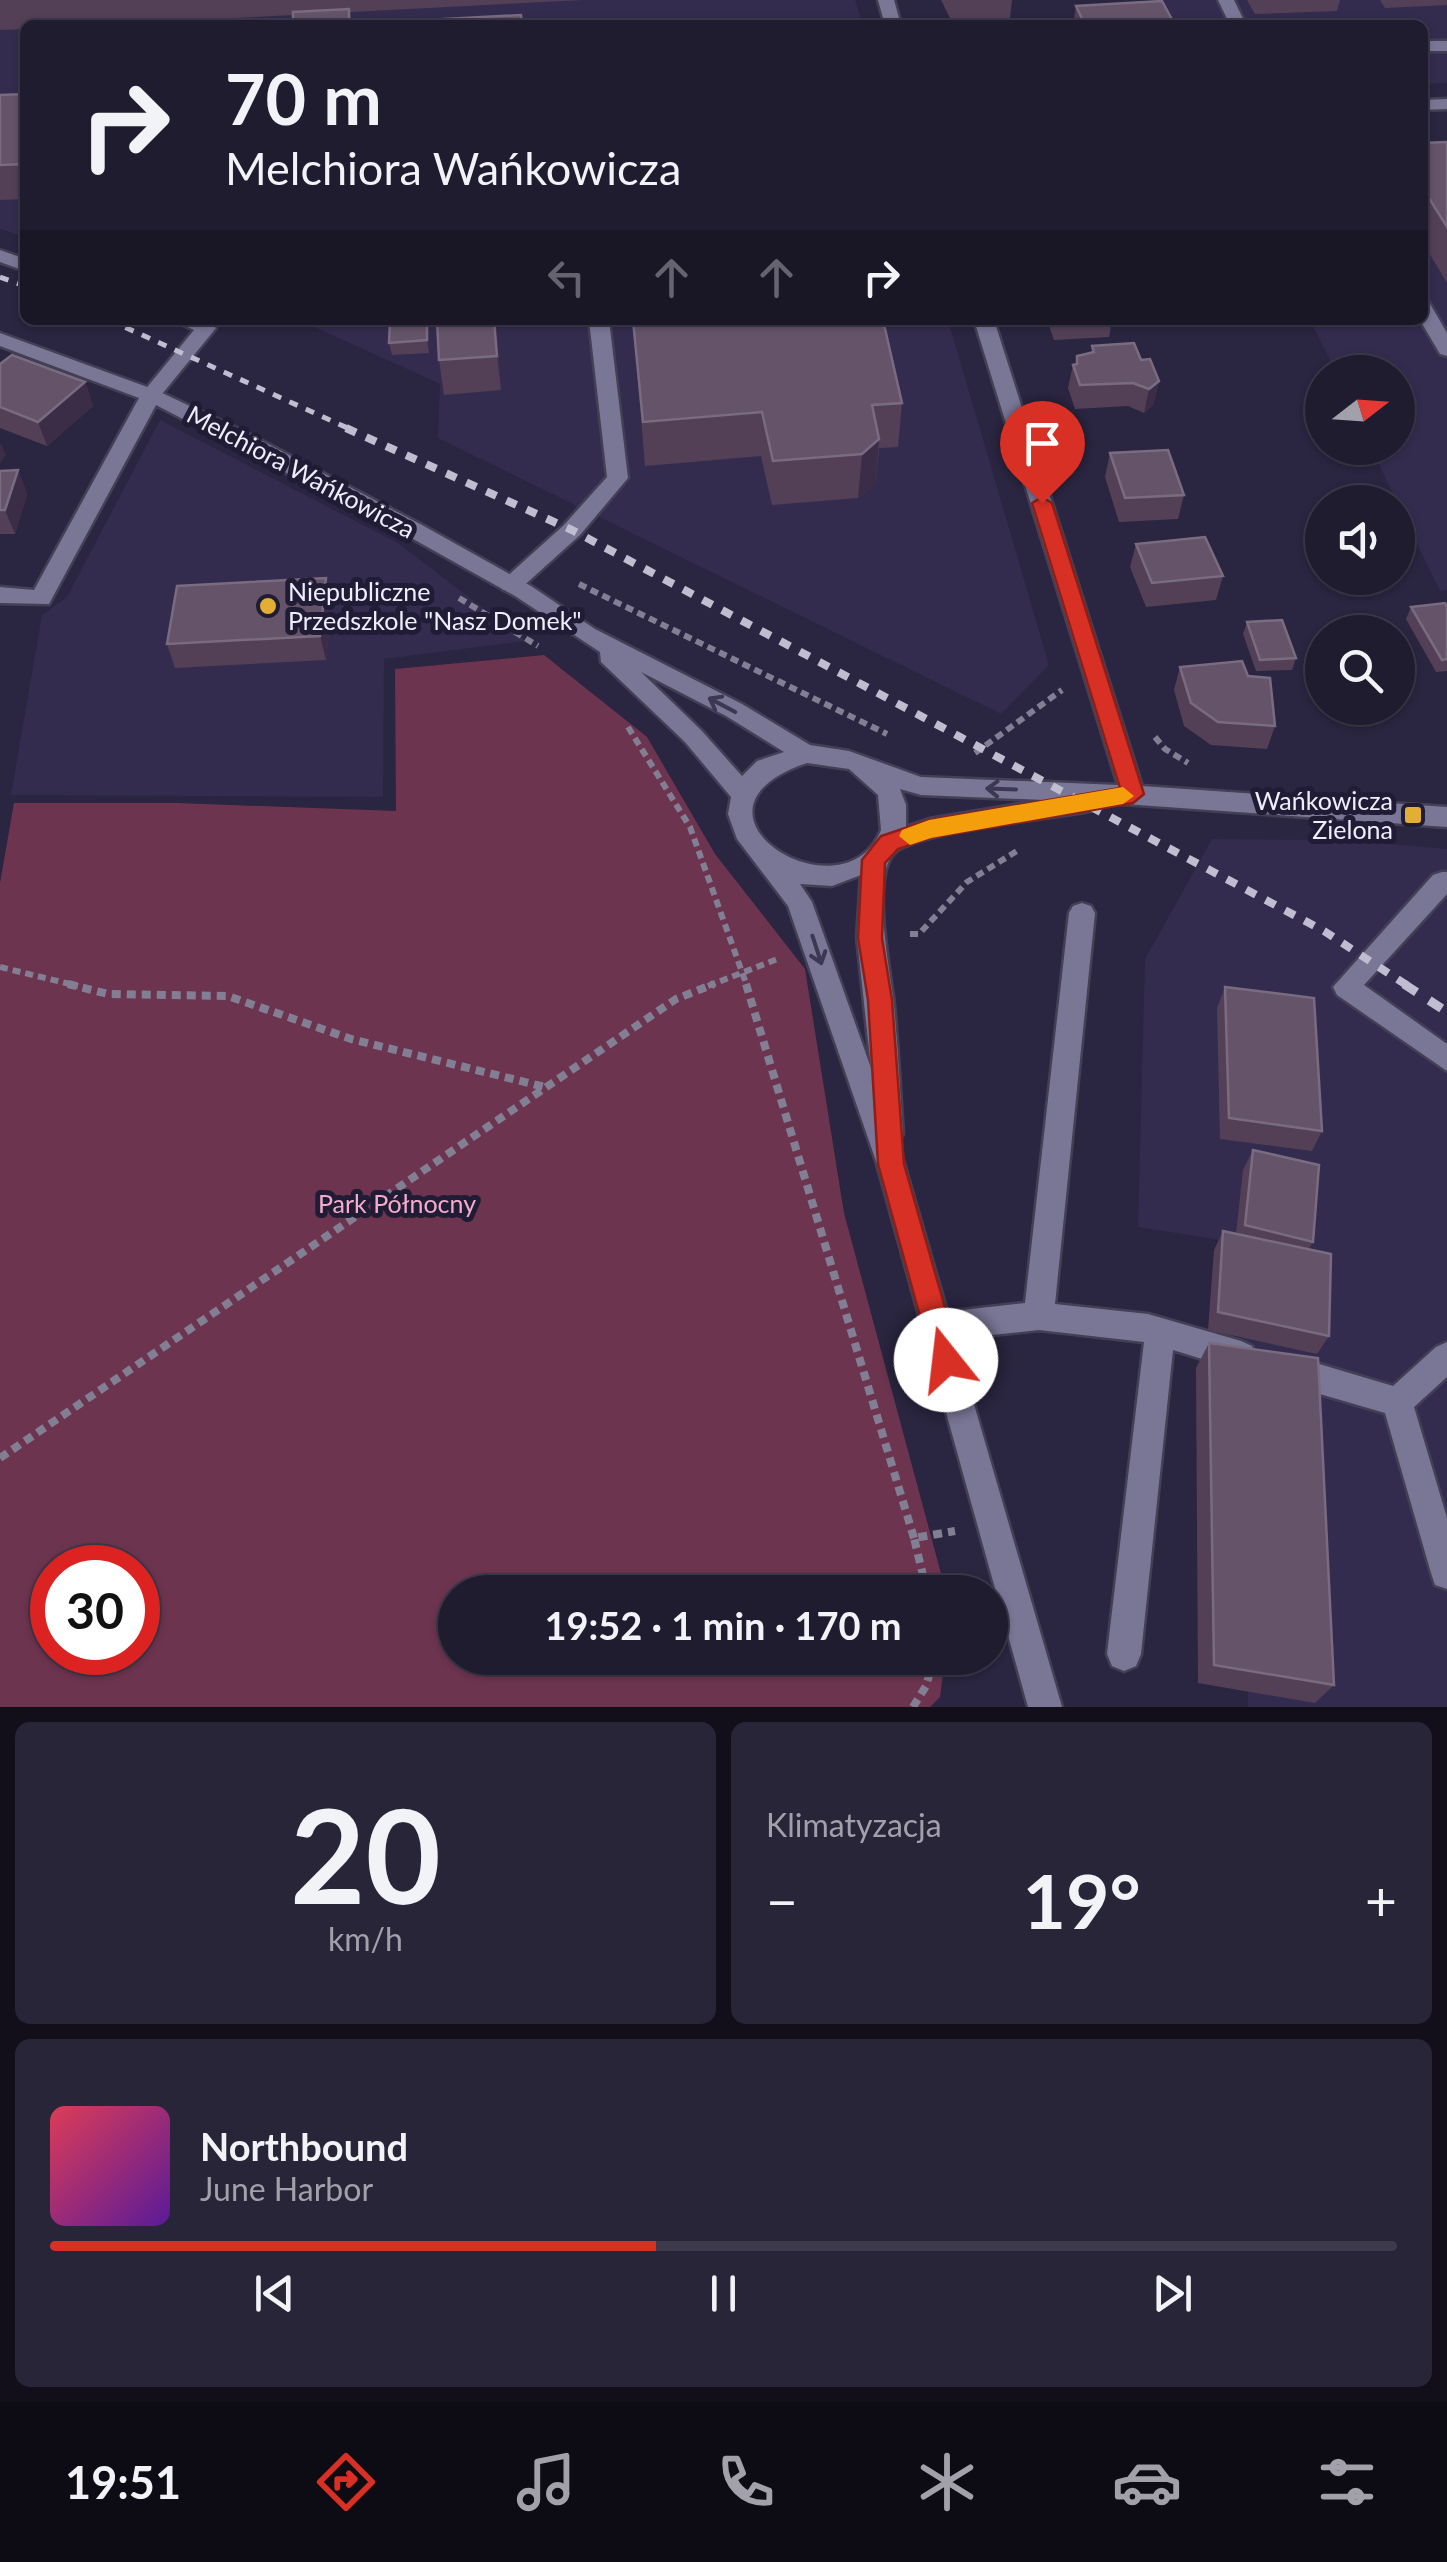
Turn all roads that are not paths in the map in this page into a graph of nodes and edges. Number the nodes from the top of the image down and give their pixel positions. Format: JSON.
{"nodes":[{"id":1,"x":1428,"y":317,"type":"edge"},
{"id":2,"x":197,"y":325,"type":"edge"},
{"id":3,"x":600,"y":325,"type":"edge"},
{"id":4,"x":986,"y":325,"type":"edge"},
{"id":5,"x":0,"y":339,"type":"edge"},
{"id":6,"x":1447,"y":350,"type":"edge"},
{"id":7,"x":152,"y":395,"type":"junction"},
{"id":8,"x":511,"y":584,"type":"junction"},
{"id":9,"x":0,"y":595,"type":"edge"},
{"id":10,"x":587,"y":635,"type":"junction"},
{"id":11,"x":806,"y":754,"type":"junction"},
{"id":12,"x":872,"y":772,"type":"junction"},
{"id":13,"x":743,"y":794,"type":"junction"},
{"id":14,"x":1133,"y":794,"type":"junction"},
{"id":15,"x":1447,"y":817,"type":"edge"},
{"id":16,"x":882,"y":851,"type":"junction"},
{"id":17,"x":772,"y":864,"type":"junction"},
{"id":18,"x":1447,"y":882,"type":"edge"},
{"id":19,"x":1082,"y":913,"type":"dead end"},
{"id":20,"x":1447,"y":1059,"type":"edge"},
{"id":21,"x":891,"y":1164,"type":"junction"},
{"id":22,"x":1039,"y":1316,"type":"junction"},
{"id":23,"x":936,"y":1327,"type":"junction"},
{"id":24,"x":1160,"y":1332,"type":"junction"},
{"id":25,"x":1447,"y":1357,"type":"edge"},
{"id":26,"x":1397,"y":1402,"type":"junction"},
{"id":27,"x":1447,"y":1573,"type":"edge"},
{"id":28,"x":1124,"y":1654,"type":"dead end"},
{"id":29,"x":1045,"y":1707,"type":"edge"}],
"edges":[{"from":1,"to":6,"type":"street"},
{"from":2,"to":7,"type":"street"},
{"from":3,"to":8,"type":"street"},
{"from":4,"to":14,"type":"street"},
{"from":5,"to":7,"type":"street","name":"Melchiora Wańkowicza"},
{"from":7,"to":8,"type":"street","name":"Melchiora Wańkowicza"},
{"from":7,"to":9,"type":"street"},
{"from":8,"to":10,"type":"street","name":"Melchiora Wańkowicza"},
{"from":11,"to":10,"type":"street","name":"Melchiora Wańkowicza","one_way":true},
{"from":10,"to":13,"type":"street","name":"Melchiora Wańkowicza"},
{"from":11,"to":12,"type":"street"},
{"from":11,"to":13,"type":"street"},
{"from":14,"to":12,"type":"street","one_way":true},
{"from":12,"to":16,"type":"street"},
{"from":13,"to":17,"type":"street"},
{"from":14,"to":15,"type":"street"},
{"from":14,"to":16,"type":"street"},
{"from":16,"to":17,"type":"street"},
{"from":16,"to":21,"type":"street"},
{"from":17,"to":21,"type":"street","one_way":true},
{"from":18,"to":20,"type":"street"},
{"from":19,"to":22,"type":"street"},
{"from":21,"to":23,"type":"street"},
{"from":22,"to":23,"type":"street"},
{"from":22,"to":24,"type":"street"},
{"from":23,"to":29,"type":"street"},
{"from":24,"to":26,"type":"street"},
{"from":24,"to":28,"type":"street"},
{"from":25,"to":26,"type":"street"},
{"from":26,"to":27,"type":"street"}]}
